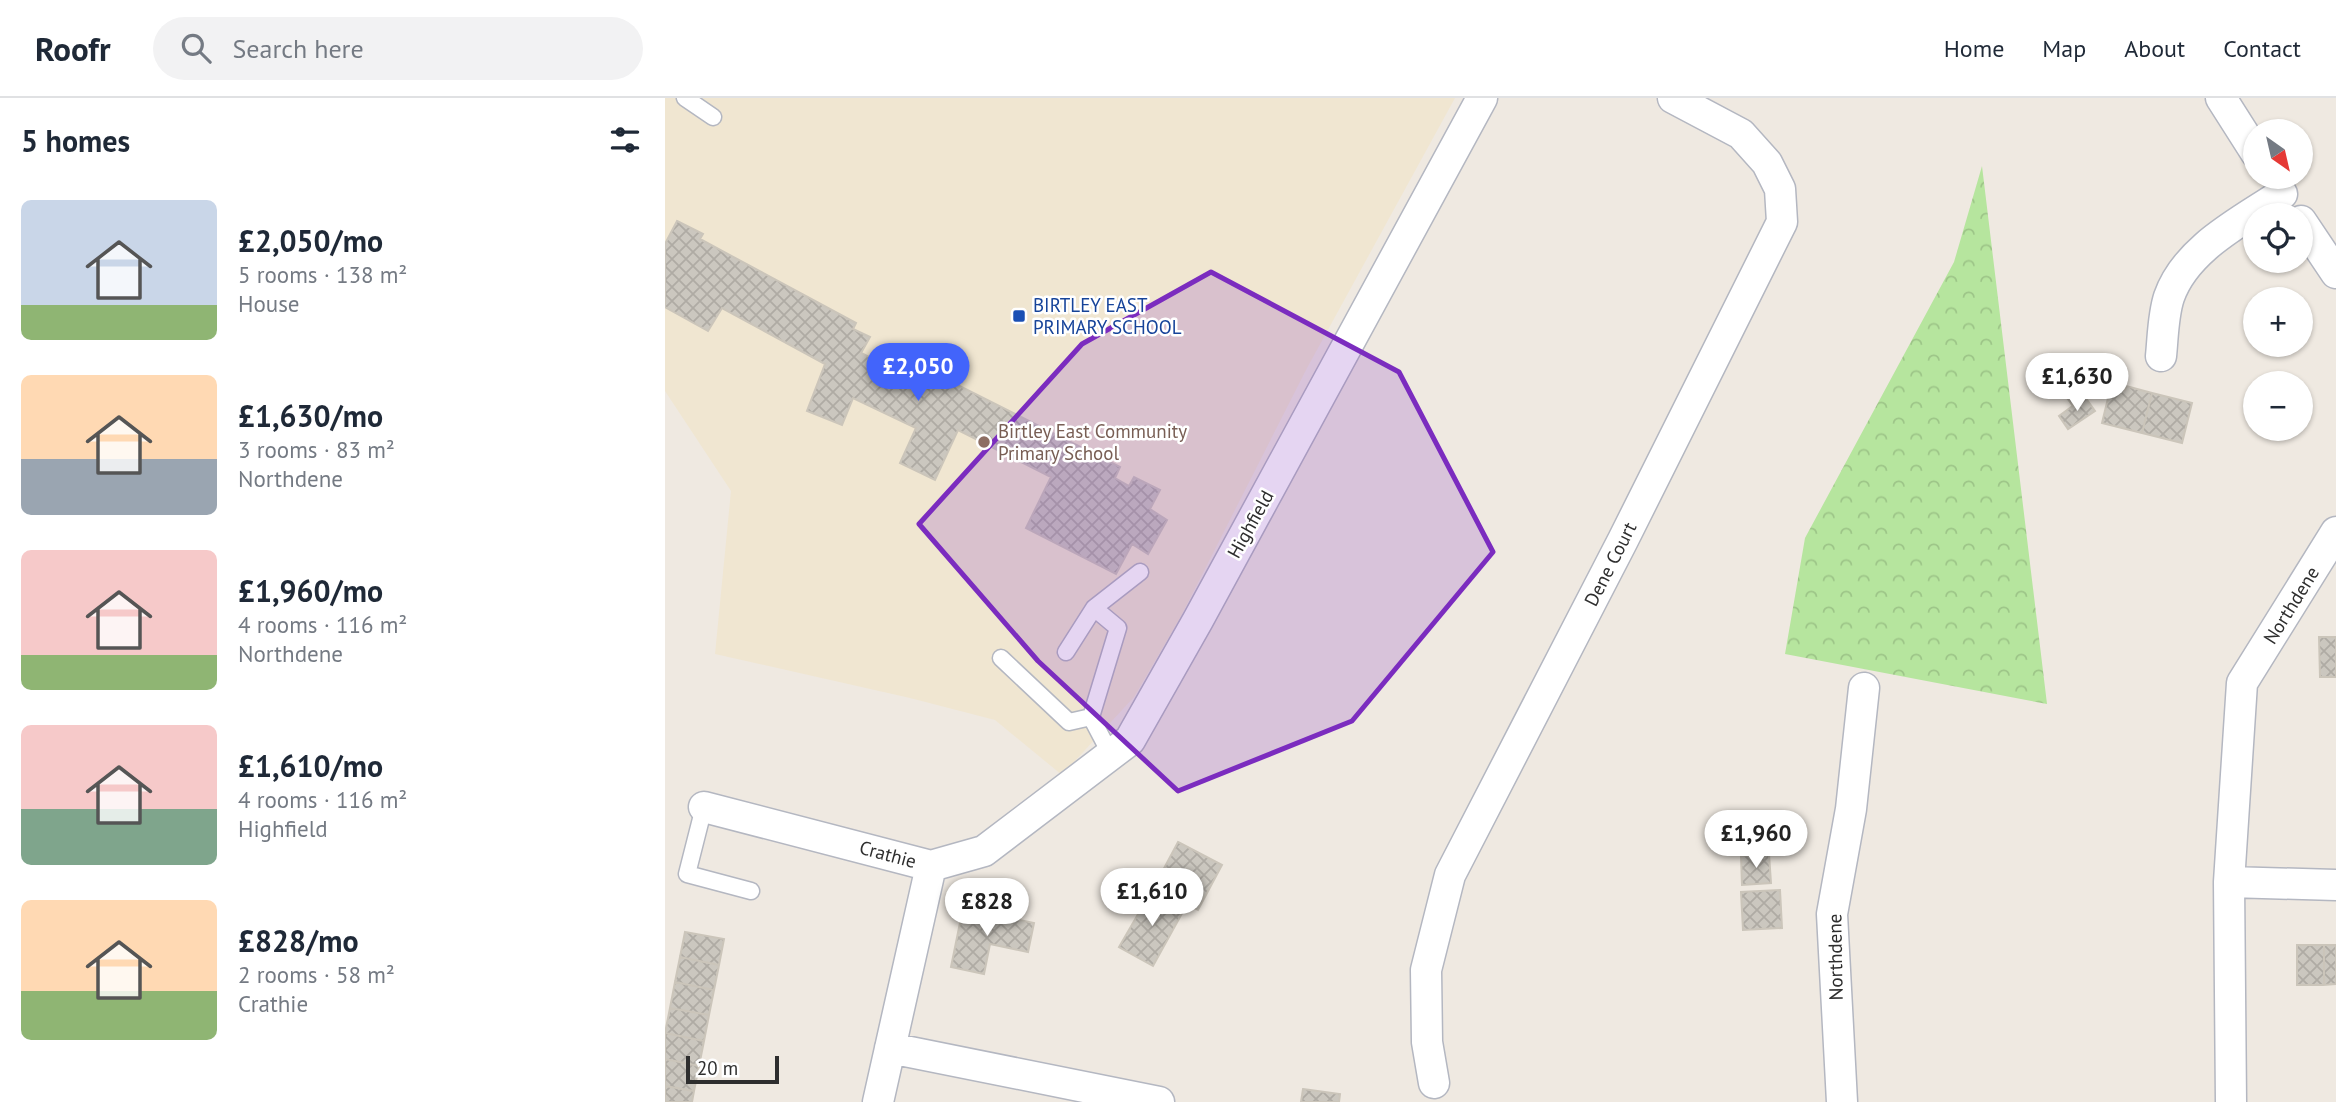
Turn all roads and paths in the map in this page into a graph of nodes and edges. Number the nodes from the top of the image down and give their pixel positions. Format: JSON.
{"nodes":[{"id":1,"x":685,"y":98,"type":"edge"},
{"id":2,"x":1482,"y":98,"type":"edge"},
{"id":3,"x":1673,"y":98,"type":"edge"},
{"id":4,"x":2221,"y":98,"type":"edge"},
{"id":5,"x":713,"y":117,"type":"dead end"},
{"id":6,"x":2243,"y":133,"type":"edge"},
{"id":7,"x":2284,"y":195,"type":"edge"},
{"id":8,"x":2313,"y":239,"type":"edge"},
{"id":9,"x":2336,"y":273,"type":"edge"},
{"id":10,"x":2161,"y":356,"type":"dead end"},
{"id":11,"x":2335,"y":535,"type":"edge"},
{"id":12,"x":1140,"y":572,"type":"dead end"},
{"id":13,"x":1094,"y":608,"type":"junction"},
{"id":14,"x":1066,"y":652,"type":"dead end"},
{"id":15,"x":1001,"y":659,"type":"dead end"},
{"id":16,"x":1864,"y":688,"type":"dead end"},
{"id":17,"x":1091,"y":717,"type":"junction"},
{"id":18,"x":1111,"y":755,"type":"junction"},
{"id":19,"x":704,"y":807,"type":"joint"},
{"id":20,"x":931,"y":866,"type":"junction"},
{"id":21,"x":2229,"y":882,"type":"junction"},
{"id":22,"x":2336,"y":885,"type":"edge"},
{"id":23,"x":751,"y":891,"type":"dead end"},
{"id":24,"x":890,"y":1048,"type":"junction"},
{"id":25,"x":1434,"y":1083,"type":"dead end"},
{"id":26,"x":878,"y":1102,"type":"edge"},
{"id":27,"x":1159,"y":1102,"type":"edge"},
{"id":28,"x":1842,"y":1102,"type":"edge"},
{"id":29,"x":2231,"y":1102,"type":"edge"}],
"edges":[{"from":1,"to":5,"type":"lane"},
{"from":2,"to":18,"type":"street","name":"Highfield"},
{"from":3,"to":25,"type":"street","name":"Dene Court"},
{"from":4,"to":6,"type":"street"},
{"from":7,"to":10,"type":"street"},
{"from":8,"to":9,"type":"street"},
{"from":11,"to":21,"type":"street","name":"Northdene"},
{"from":12,"to":13,"type":"lane"},
{"from":13,"to":14,"type":"lane"},
{"from":13,"to":17,"type":"lane"},
{"from":15,"to":17,"type":"lane"},
{"from":16,"to":28,"type":"street","name":"Northdene"},
{"from":17,"to":18,"type":"lane"},
{"from":18,"to":20,"type":"street","name":"Highfield"},
{"from":19,"to":20,"type":"street","name":"Crathie"},
{"from":19,"to":23,"type":"lane"},
{"from":20,"to":24,"type":"street","name":"Crathie"},
{"from":21,"to":22,"type":"street"},
{"from":21,"to":29,"type":"street","name":"Northdene"},
{"from":24,"to":26,"type":"street","name":"Crathie"},
{"from":24,"to":27,"type":"street"}]}
